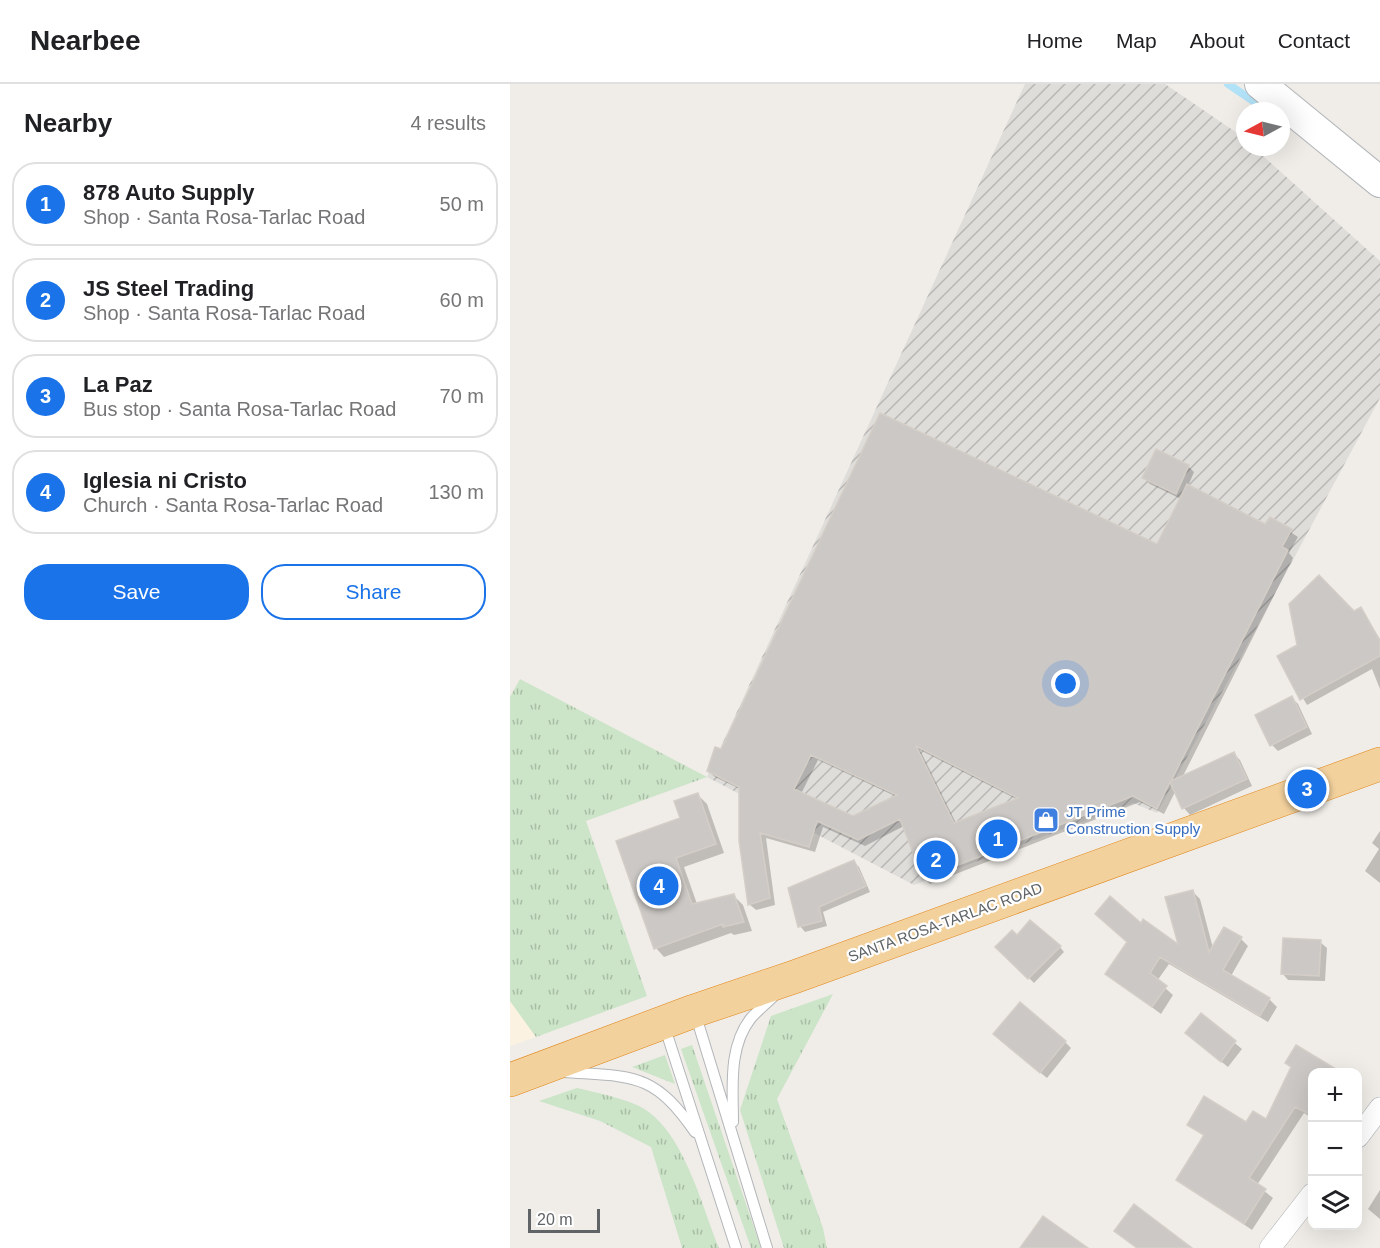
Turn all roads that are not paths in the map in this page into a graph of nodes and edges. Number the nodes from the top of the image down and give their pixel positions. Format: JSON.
{"nodes":[{"id":1,"x":1260,"y":84,"type":"edge"},
{"id":2,"x":1380,"y":182,"type":"edge"},
{"id":3,"x":1380,"y":764,"type":"edge"},
{"id":4,"x":794,"y":977,"type":"junction"},
{"id":5,"x":694,"y":1011,"type":"junction"},
{"id":6,"x":663,"y":1022,"type":"junction"},
{"id":7,"x":523,"y":1076,"type":"edge"},
{"id":8,"x":1380,"y":1108,"type":"edge"},
{"id":9,"x":1362,"y":1132,"type":"edge"},
{"id":10,"x":733,"y":1134,"type":"junction"},
{"id":11,"x":703,"y":1144,"type":"junction"},
{"id":12,"x":1308,"y":1199,"type":"edge"},
{"id":13,"x":736,"y":1248,"type":"edge"},
{"id":14,"x":767,"y":1248,"type":"edge"},
{"id":15,"x":1270,"y":1248,"type":"edge"}],
"edges":[{"from":1,"to":2,"type":"street"},
{"from":3,"to":4,"type":"highway","name":"SANTA ROSA-TARLAC ROAD"},
{"from":4,"to":5,"type":"highway","name":"SANTA ROSA-TARLAC ROAD"},
{"from":4,"to":10,"type":"lane"},
{"from":5,"to":6,"type":"highway","name":"SANTA ROSA-TARLAC ROAD"},
{"from":5,"to":10,"type":"lane"},
{"from":6,"to":7,"type":"highway","name":"SANTA ROSA-TARLAC ROAD"},
{"from":6,"to":11,"type":"lane"},
{"from":7,"to":11,"type":"lane"},
{"from":8,"to":9,"type":"street"},
{"from":10,"to":14,"type":"lane"},
{"from":11,"to":13,"type":"lane"},
{"from":12,"to":15,"type":"street"}]}
